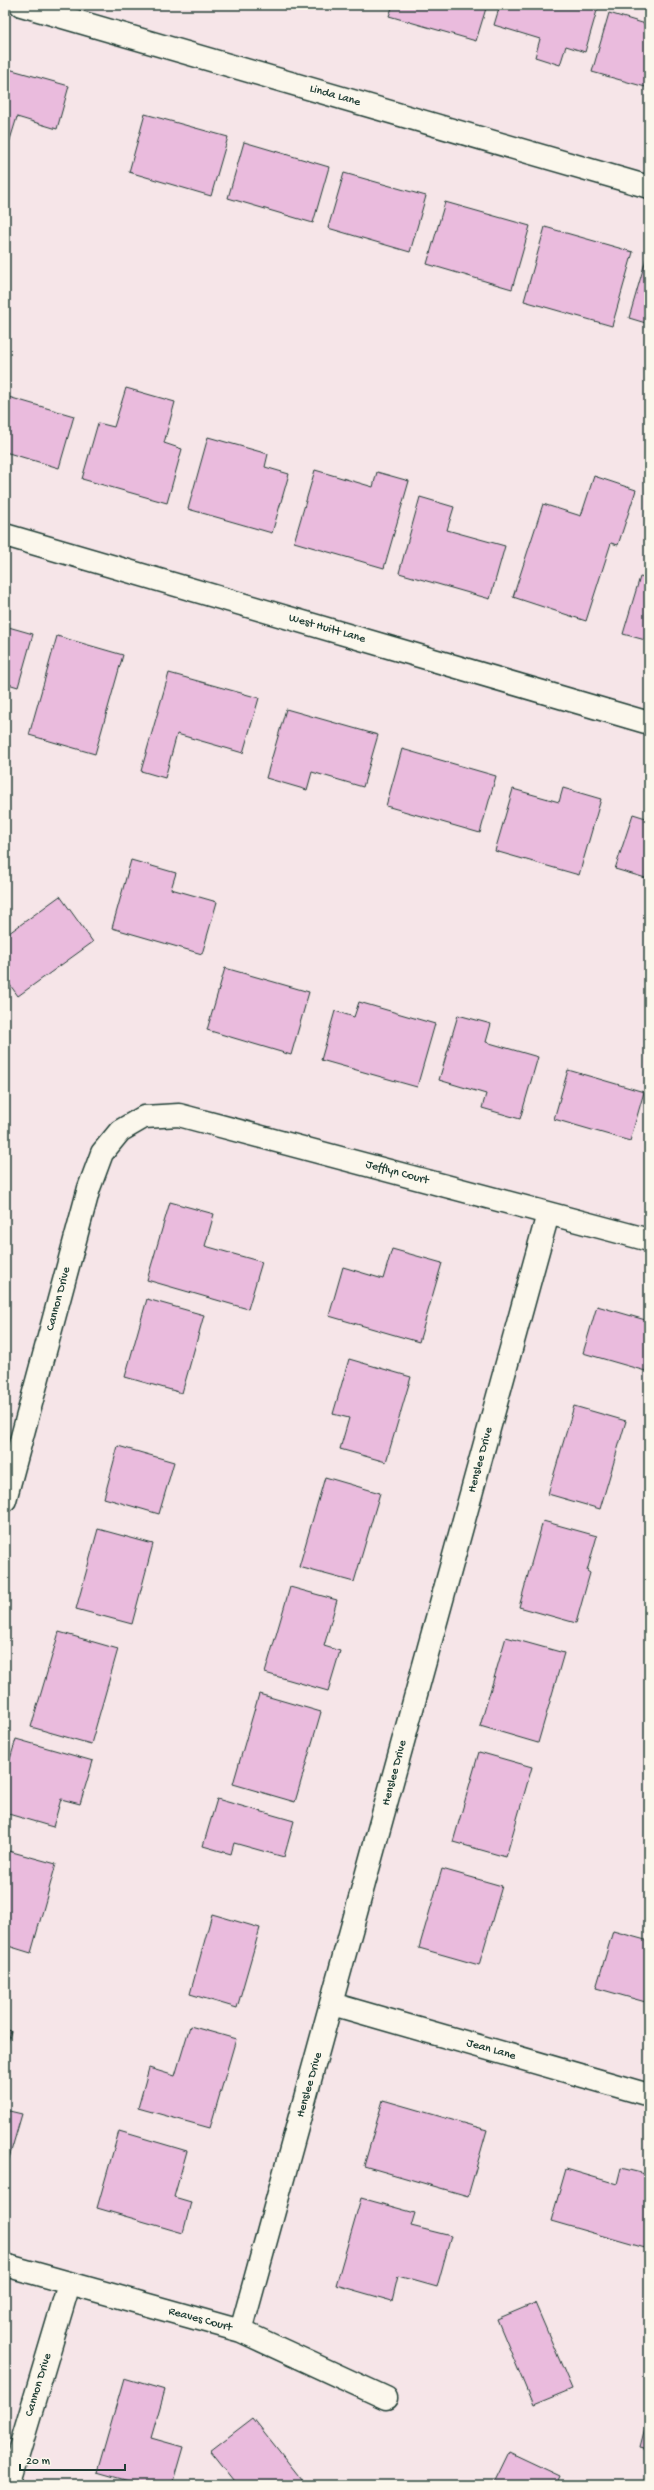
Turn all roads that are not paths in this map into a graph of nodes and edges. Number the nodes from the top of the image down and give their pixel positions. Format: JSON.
{"nodes":[{"id":1,"x":21,"y":5,"type":"edge"},
{"id":2,"x":649,"y":187,"type":"edge"},
{"id":3,"x":5,"y":535,"type":"edge"},
{"id":4,"x":649,"y":724,"type":"edge"},
{"id":5,"x":144,"y":1116,"type":"joint"},
{"id":6,"x":548,"y":1214,"type":"junction"},
{"id":7,"x":649,"y":1240,"type":"edge"},
{"id":8,"x":5,"y":1500,"type":"edge"},
{"id":9,"x":332,"y":2004,"type":"junction"},
{"id":10,"x":649,"y":2095,"type":"edge"},
{"id":11,"x":5,"y":2265,"type":"edge"},
{"id":12,"x":69,"y":2284,"type":"junction"},
{"id":13,"x":241,"y":2331,"type":"junction"},
{"id":14,"x":386,"y":2398,"type":"dead end"},
{"id":15,"x":9,"y":2485,"type":"edge"}],
"edges":[{"from":1,"to":2,"type":"street","name":"Linda Lane"},
{"from":3,"to":4,"type":"street","name":"West Huitt Lane"},
{"from":5,"to":6,"type":"street","name":"Jefflyn Court"},
{"from":5,"to":8,"type":"street","name":"Cannon Drive"},
{"from":6,"to":7,"type":"street","name":"Jefflyn Court"},
{"from":6,"to":9,"type":"street","name":"Henslee Drive"},
{"from":9,"to":10,"type":"street","name":"Jean Lane"},
{"from":9,"to":13,"type":"street","name":"Henslee Drive"},
{"from":11,"to":12,"type":"street","name":"Reaves Court"},
{"from":12,"to":13,"type":"street","name":"Reaves Court"},
{"from":12,"to":15,"type":"street","name":"Cannon Drive"},
{"from":13,"to":14,"type":"street","name":"Reaves Court"}]}
